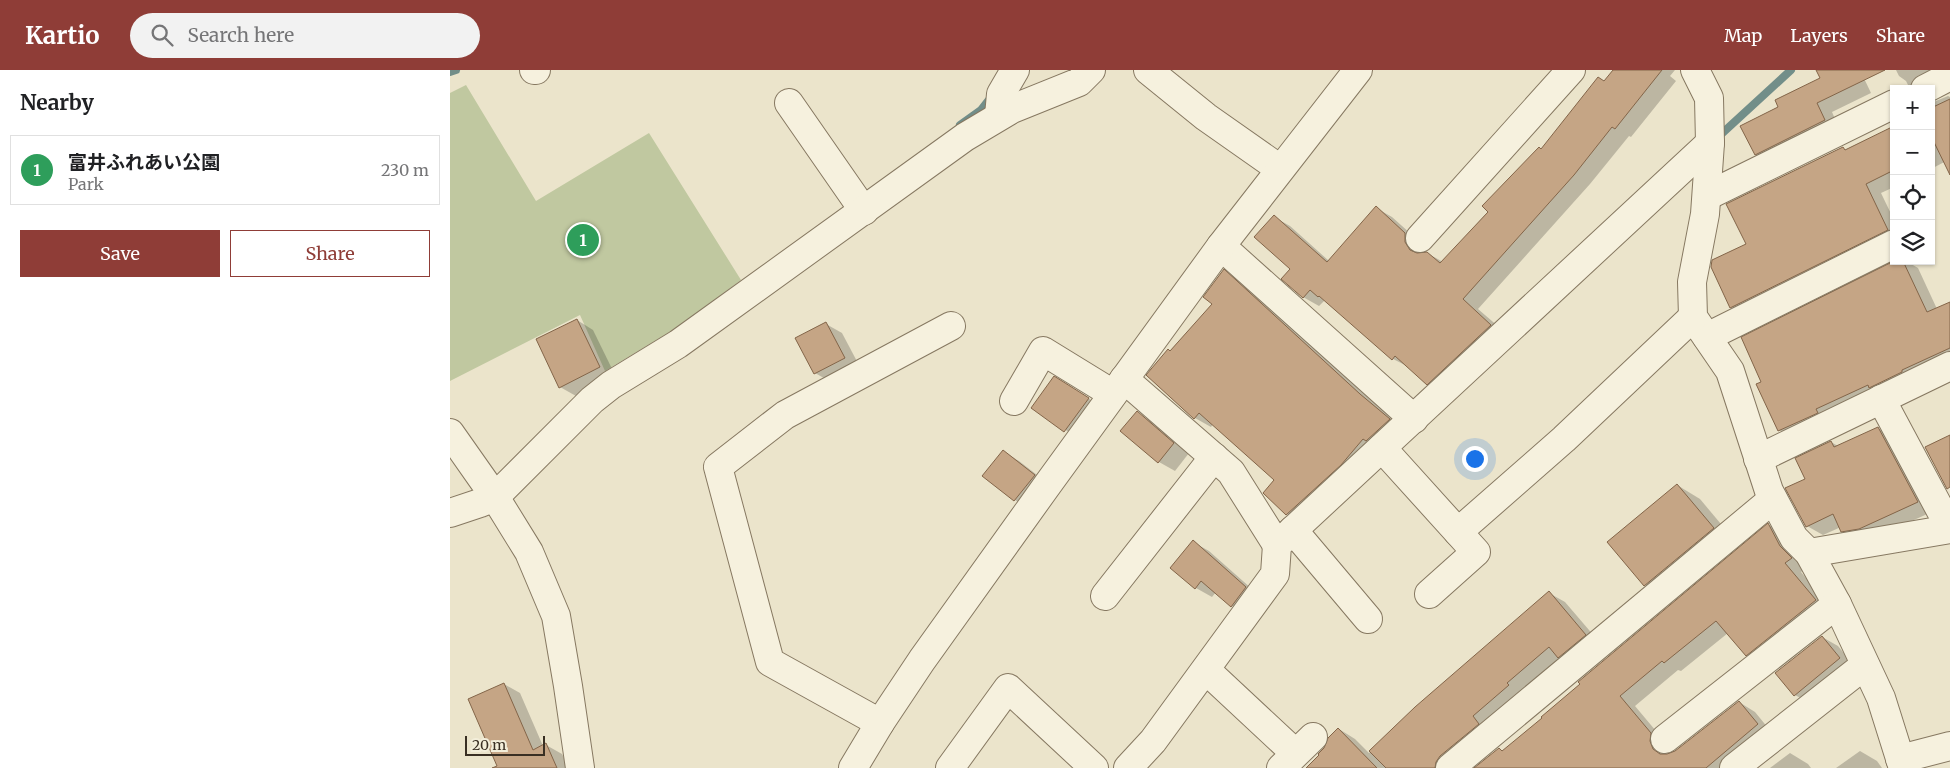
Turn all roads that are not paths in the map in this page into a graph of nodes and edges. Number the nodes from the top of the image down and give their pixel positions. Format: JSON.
{"nodes":[{"id":1,"x":1015,"y":70,"type":"edge"},
{"id":2,"x":1148,"y":70,"type":"edge"},
{"id":3,"x":1358,"y":70,"type":"edge"},
{"id":4,"x":1571,"y":70,"type":"edge"},
{"id":5,"x":1695,"y":70,"type":"edge"},
{"id":6,"x":1077,"y":76,"type":"edge"},
{"id":7,"x":1950,"y":76,"type":"edge"},
{"id":8,"x":1933,"y":85,"type":"edge"},
{"id":9,"x":789,"y":103,"type":"dead end"},
{"id":10,"x":1890,"y":106,"type":"edge"},
{"id":11,"x":1000,"y":116,"type":"junction"},
{"id":12,"x":1710,"y":144,"type":"junction"},
{"id":13,"x":1274,"y":165,"type":"junction"},
{"id":14,"x":1707,"y":196,"type":"junction"},
{"id":15,"x":858,"y":203,"type":"junction"},
{"id":16,"x":1420,"y":238,"type":"dead end"},
{"id":17,"x":1222,"y":246,"type":"junction"},
{"id":18,"x":1890,"y":246,"type":"edge"},
{"id":19,"x":951,"y":326,"type":"dead end"},
{"id":20,"x":1700,"y":327,"type":"junction"},
{"id":21,"x":1950,"y":366,"type":"edge"},
{"id":22,"x":1110,"y":387,"type":"junction"},
{"id":23,"x":1881,"y":399,"type":"junction"},
{"id":24,"x":1014,"y":401,"type":"dead end"},
{"id":25,"x":1414,"y":419,"type":"junction"},
{"id":26,"x":450,"y":433,"type":"edge"},
{"id":27,"x":1382,"y":448,"type":"junction"},
{"id":28,"x":1214,"y":457,"type":"junction"},
{"id":29,"x":1758,"y":459,"type":"junction"},
{"id":30,"x":490,"y":490,"type":"junction"},
{"id":31,"x":1773,"y":499,"type":"junction"},
{"id":32,"x":450,"y":513,"type":"edge"},
{"id":33,"x":1950,"y":529,"type":"edge"},
{"id":34,"x":1458,"y":532,"type":"junction"},
{"id":35,"x":1285,"y":538,"type":"junction"},
{"id":36,"x":1809,"y":553,"type":"junction"},
{"id":37,"x":1429,"y":594,"type":"dead end"},
{"id":38,"x":1105,"y":596,"type":"dead end"},
{"id":39,"x":1837,"y":604,"type":"junction"},
{"id":40,"x":1368,"y":619,"type":"dead end"},
{"id":41,"x":1865,"y":665,"type":"junction"},
{"id":42,"x":1206,"y":670,"type":"junction"},
{"id":43,"x":873,"y":719,"type":"junction"},
{"id":44,"x":1665,"y":739,"type":"dead end"},
{"id":45,"x":1950,"y":746,"type":"edge"},
{"id":46,"x":1296,"y":753,"type":"edge"},
{"id":47,"x":1902,"y":764,"type":"edge"},
{"id":48,"x":580,"y":768,"type":"edge"},
{"id":49,"x":853,"y":768,"type":"edge"},
{"id":50,"x":950,"y":768,"type":"edge"},
{"id":51,"x":1094,"y":768,"type":"edge"},
{"id":52,"x":1128,"y":768,"type":"edge"},
{"id":53,"x":1450,"y":768,"type":"edge"},
{"id":54,"x":1734,"y":768,"type":"edge"}],
"edges":[{"from":1,"to":11,"type":"street"},
{"from":2,"to":13,"type":"street"},
{"from":3,"to":13,"type":"street"},
{"from":4,"to":16,"type":"street"},
{"from":5,"to":12,"type":"street"},
{"from":6,"to":11,"type":"street"},
{"from":7,"to":8,"type":"street"},
{"from":9,"to":15,"type":"street"},
{"from":10,"to":14,"type":"street"},
{"from":11,"to":15,"type":"street"},
{"from":12,"to":14,"type":"street"},
{"from":12,"to":25,"type":"street"},
{"from":13,"to":17,"type":"street"},
{"from":14,"to":20,"type":"street"},
{"from":15,"to":30,"type":"street"},
{"from":17,"to":22,"type":"street"},
{"from":17,"to":25,"type":"street"},
{"from":18,"to":20,"type":"street"},
{"from":19,"to":43,"type":"street"},
{"from":20,"to":29,"type":"street"},
{"from":20,"to":34,"type":"street"},
{"from":21,"to":23,"type":"street"},
{"from":22,"to":24,"type":"street"},
{"from":22,"to":28,"type":"street"},
{"from":22,"to":43,"type":"street"},
{"from":23,"to":29,"type":"street"},
{"from":23,"to":33,"type":"street"},
{"from":25,"to":27,"type":"street"},
{"from":26,"to":30,"type":"street"},
{"from":27,"to":34,"type":"street"},
{"from":27,"to":35,"type":"street"},
{"from":28,"to":35,"type":"street"},
{"from":28,"to":38,"type":"street"},
{"from":29,"to":31,"type":"street"},
{"from":30,"to":32,"type":"street"},
{"from":30,"to":48,"type":"street"},
{"from":31,"to":36,"type":"street"},
{"from":31,"to":53,"type":"street"},
{"from":33,"to":36,"type":"street"},
{"from":34,"to":37,"type":"street"},
{"from":35,"to":40,"type":"street"},
{"from":35,"to":42,"type":"street"},
{"from":36,"to":39,"type":"street"},
{"from":39,"to":41,"type":"street"},
{"from":39,"to":44,"type":"street"},
{"from":41,"to":47,"type":"street"},
{"from":41,"to":54,"type":"street"},
{"from":42,"to":46,"type":"street"},
{"from":42,"to":52,"type":"street"},
{"from":43,"to":49,"type":"street"},
{"from":45,"to":47,"type":"street"},
{"from":50,"to":51,"type":"street"}]}
